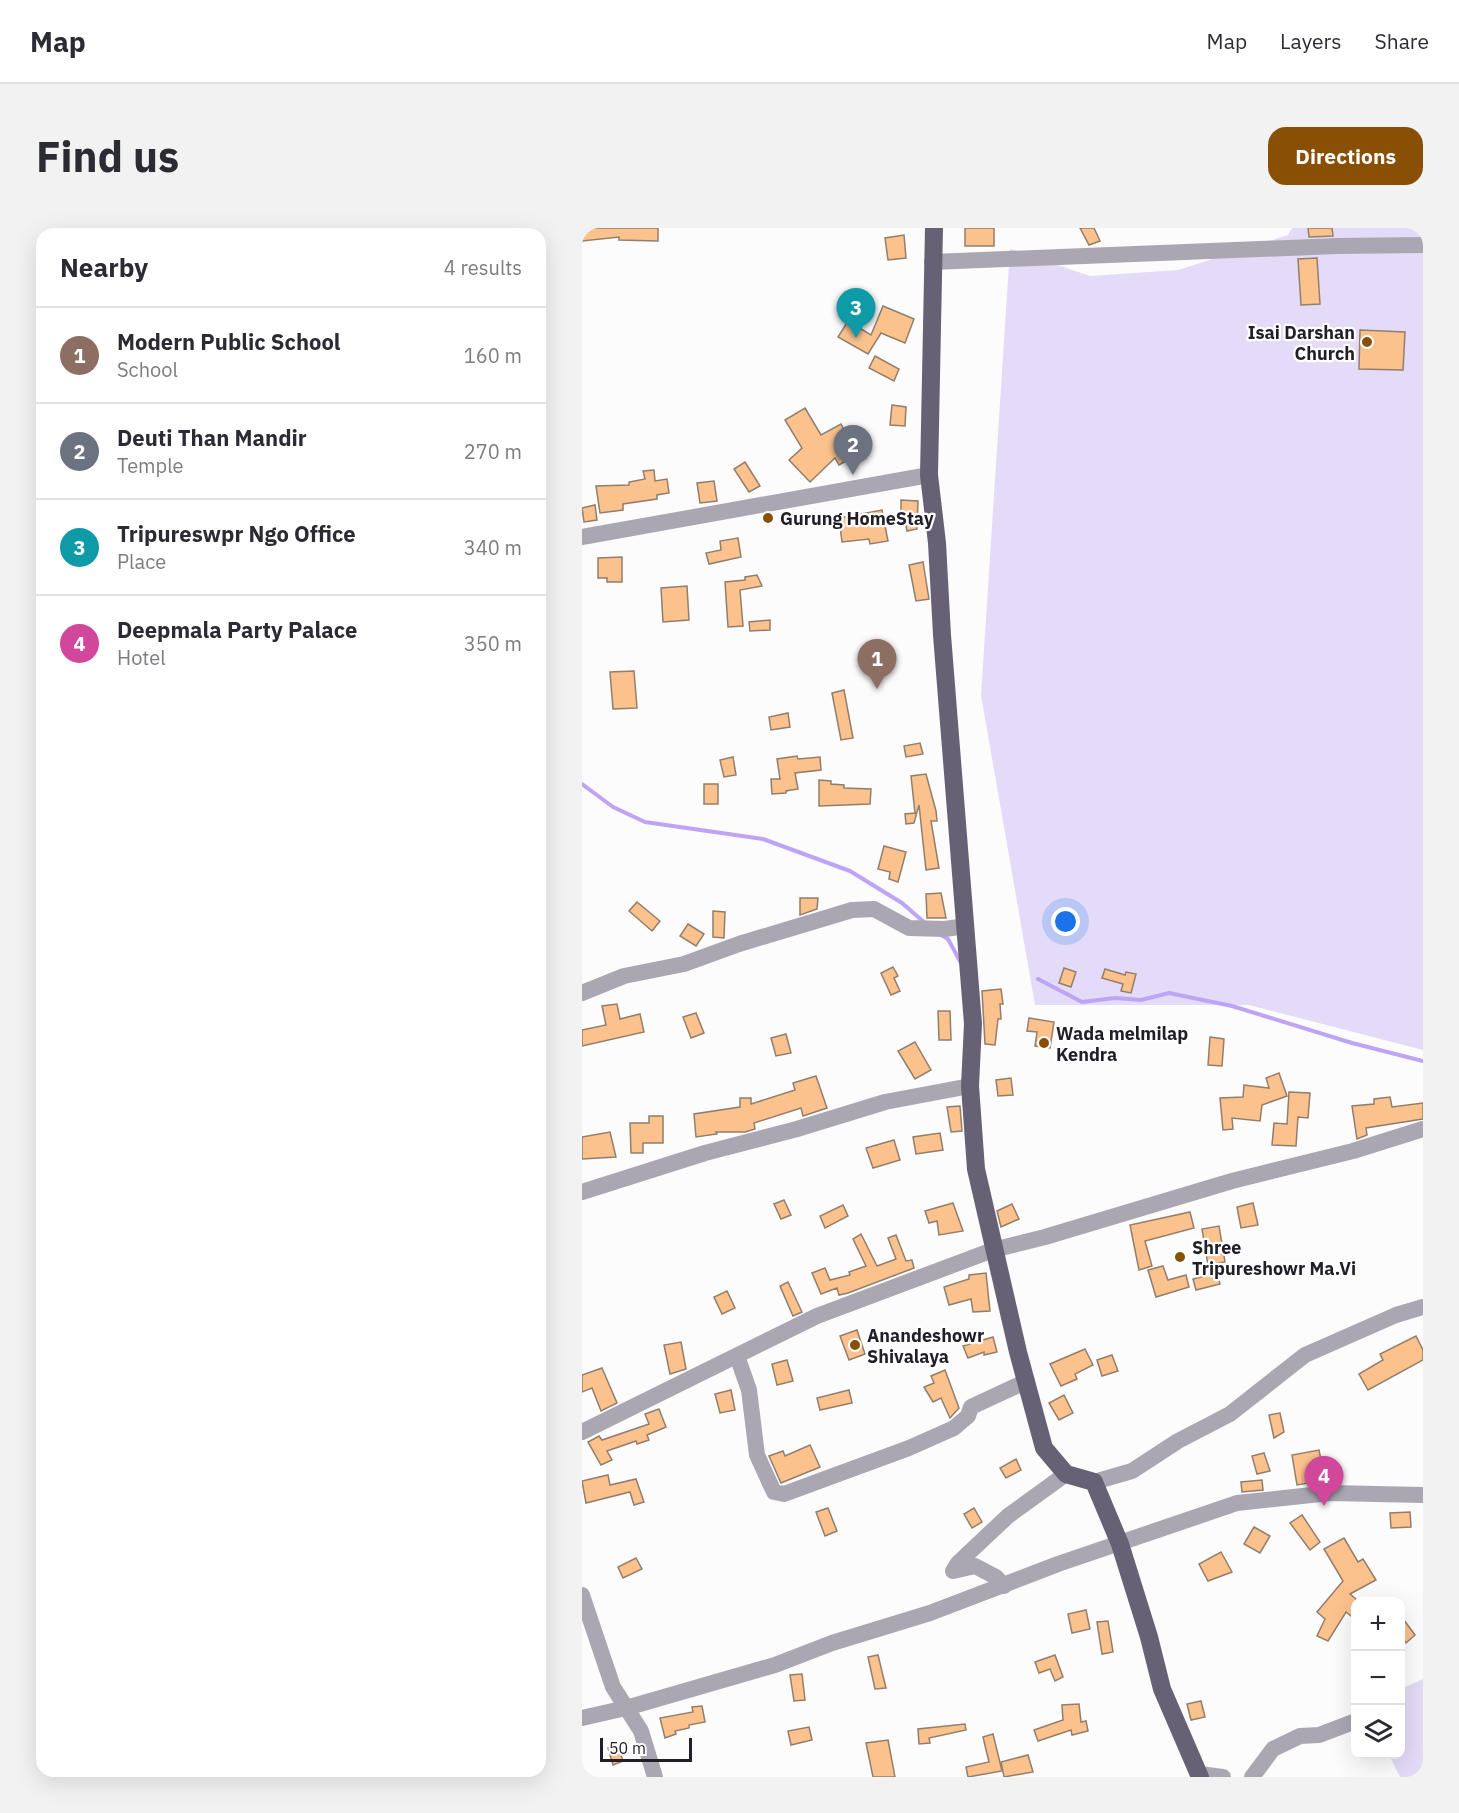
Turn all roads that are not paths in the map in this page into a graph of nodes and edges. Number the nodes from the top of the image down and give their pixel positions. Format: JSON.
{"nodes":[{"id":1,"x":934,"y":228,"type":"edge"},
{"id":2,"x":1423,"y":245,"type":"edge"},
{"id":3,"x":932,"y":262,"type":"junction"},
{"id":4,"x":929,"y":475,"type":"junction"},
{"id":5,"x":582,"y":537,"type":"edge"},
{"id":6,"x":966,"y":935,"type":"junction"},
{"id":7,"x":582,"y":993,"type":"edge"},
{"id":8,"x":970,"y":1086,"type":"junction"},
{"id":9,"x":1423,"y":1129,"type":"edge"},
{"id":10,"x":582,"y":1192,"type":"edge"},
{"id":11,"x":993,"y":1250,"type":"junction"},
{"id":12,"x":1423,"y":1307,"type":"edge"},
{"id":13,"x":737,"y":1356,"type":"junction"},
{"id":14,"x":1027,"y":1382,"type":"junction"},
{"id":15,"x":582,"y":1432,"type":"edge"},
{"id":16,"x":1066,"y":1474,"type":"junction"},
{"id":17,"x":1094,"y":1482,"type":"junction"},
{"id":18,"x":1423,"y":1495,"type":"edge"},
{"id":19,"x":1120,"y":1544,"type":"junction"},
{"id":20,"x":1004,"y":1586,"type":"junction"},
{"id":21,"x":582,"y":1595,"type":"edge"},
{"id":22,"x":626,"y":1708,"type":"junction"},
{"id":23,"x":582,"y":1718,"type":"edge"},
{"id":24,"x":1351,"y":1723,"type":"edge"},
{"id":25,"x":1199,"y":1775,"type":"edge"},
{"id":26,"x":655,"y":1777,"type":"edge"},
{"id":27,"x":1223,"y":1777,"type":"edge"},
{"id":28,"x":1252,"y":1777,"type":"edge"}],
"edges":[{"from":1,"to":3,"type":"main road"},
{"from":2,"to":3,"type":"street"},
{"from":3,"to":4,"type":"main road"},
{"from":4,"to":5,"type":"street"},
{"from":4,"to":6,"type":"main road"},
{"from":6,"to":7,"type":"street"},
{"from":6,"to":8,"type":"main road"},
{"from":8,"to":10,"type":"street"},
{"from":8,"to":11,"type":"main road"},
{"from":9,"to":11,"type":"street"},
{"from":11,"to":13,"type":"street"},
{"from":11,"to":14,"type":"main road"},
{"from":12,"to":17,"type":"street"},
{"from":13,"to":14,"type":"street"},
{"from":13,"to":15,"type":"street"},
{"from":14,"to":16,"type":"main road"},
{"from":16,"to":17,"type":"main road"},
{"from":16,"to":20,"type":"street"},
{"from":17,"to":19,"type":"main road"},
{"from":18,"to":19,"type":"street"},
{"from":19,"to":20,"type":"street"},
{"from":19,"to":25,"type":"main road"},
{"from":20,"to":22,"type":"street"},
{"from":21,"to":22,"type":"street"},
{"from":22,"to":23,"type":"street"},
{"from":22,"to":26,"type":"street"},
{"from":24,"to":28,"type":"street"},
{"from":25,"to":27,"type":"street"}]}
